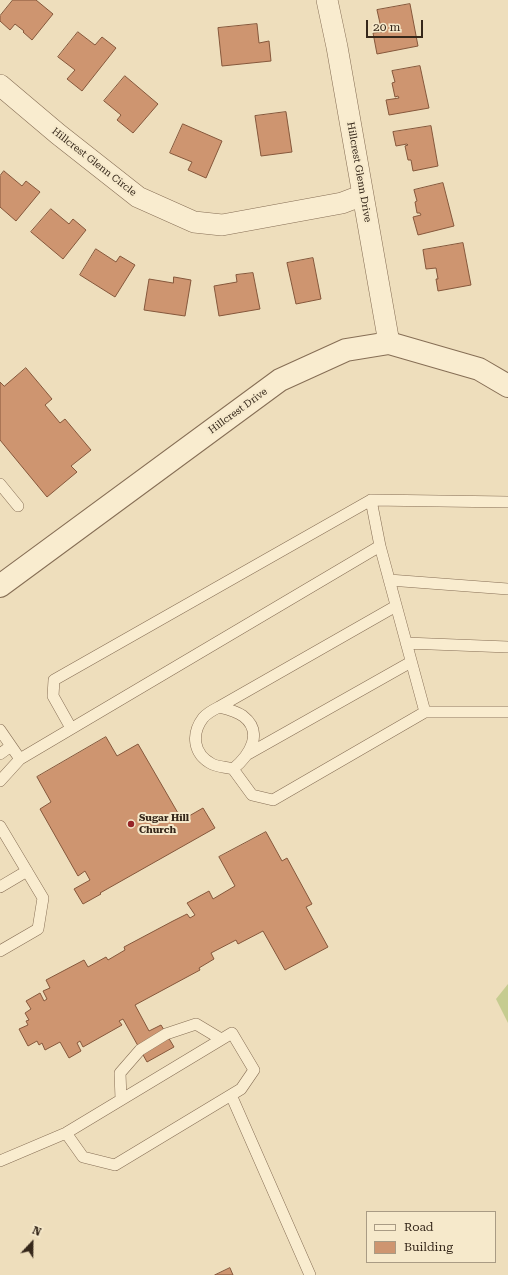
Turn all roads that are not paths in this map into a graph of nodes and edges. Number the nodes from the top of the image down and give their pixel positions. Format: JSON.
{"nodes":[{"id":1,"x":327,"y":0,"type":"edge"},
{"id":2,"x":0,"y":85,"type":"edge"},
{"id":3,"x":363,"y":194,"type":"junction"},
{"id":4,"x":389,"y":344,"type":"junction"},
{"id":5,"x":508,"y":386,"type":"edge"},
{"id":6,"x":0,"y":484,"type":"edge"},
{"id":7,"x":372,"y":500,"type":"junction"},
{"id":8,"x":508,"y":502,"type":"edge"},
{"id":9,"x":18,"y":506,"type":"dead end"},
{"id":10,"x":380,"y":546,"type":"junction"},
{"id":11,"x":389,"y":580,"type":"junction"},
{"id":12,"x":0,"y":586,"type":"edge"},
{"id":13,"x":508,"y":589,"type":"edge"},
{"id":14,"x":396,"y":606,"type":"junction"},
{"id":15,"x":406,"y":643,"type":"junction"},
{"id":16,"x":508,"y":647,"type":"edge"},
{"id":17,"x":411,"y":662,"type":"junction"},
{"id":18,"x":219,"y":707,"type":"junction"},
{"id":19,"x":425,"y":712,"type":"junction"},
{"id":20,"x":508,"y":712,"type":"edge"},
{"id":21,"x":71,"y":728,"type":"junction"},
{"id":22,"x":0,"y":730,"type":"edge"},
{"id":23,"x":11,"y":746,"type":"junction"},
{"id":24,"x":0,"y":754,"type":"edge"},
{"id":25,"x":248,"y":754,"type":"junction"},
{"id":26,"x":20,"y":759,"type":"junction"},
{"id":27,"x":233,"y":769,"type":"junction"},
{"id":28,"x":0,"y":782,"type":"edge"},
{"id":29,"x":0,"y":826,"type":"edge"},
{"id":30,"x":27,"y":870,"type":"junction"},
{"id":31,"x":0,"y":887,"type":"edge"},
{"id":32,"x":0,"y":951,"type":"edge"},
{"id":33,"x":221,"y":1039,"type":"junction"},
{"id":34,"x":232,"y":1095,"type":"junction"},
{"id":35,"x":122,"y":1099,"type":"junction"},
{"id":36,"x":66,"y":1133,"type":"junction"},
{"id":37,"x":0,"y":1161,"type":"edge"},
{"id":38,"x":310,"y":1275,"type":"edge"}],
"edges":[{"from":1,"to":3,"type":"street","name":"Hillcrest Glenn Drive"},
{"from":2,"to":3,"type":"street","name":"Hillcrest Glenn Circle"},
{"from":3,"to":4,"type":"street","name":"Hillcrest Glenn Drive"},
{"from":4,"to":5,"type":"street","name":"Hillcrest Drive"},
{"from":4,"to":12,"type":"street","name":"Hillcrest Drive"},
{"from":6,"to":9,"type":"lane"},
{"from":7,"to":8,"type":"lane"},
{"from":7,"to":10,"type":"lane"},
{"from":7,"to":21,"type":"lane"},
{"from":10,"to":11,"type":"lane"},
{"from":10,"to":21,"type":"lane"},
{"from":11,"to":13,"type":"lane"},
{"from":11,"to":14,"type":"lane"},
{"from":14,"to":15,"type":"lane"},
{"from":14,"to":18,"type":"lane"},
{"from":15,"to":16,"type":"lane"},
{"from":15,"to":17,"type":"lane"},
{"from":17,"to":19,"type":"lane"},
{"from":17,"to":25,"type":"lane"},
{"from":18,"to":25,"type":"lane"},
{"from":18,"to":27,"type":"lane"},
{"from":19,"to":20,"type":"lane"},
{"from":19,"to":27,"type":"lane"},
{"from":21,"to":26,"type":"lane"},
{"from":22,"to":23,"type":"lane"},
{"from":23,"to":24,"type":"lane"},
{"from":23,"to":26,"type":"lane"},
{"from":25,"to":27,"type":"lane"},
{"from":26,"to":28,"type":"lane"},
{"from":29,"to":30,"type":"lane"},
{"from":30,"to":31,"type":"lane"},
{"from":30,"to":32,"type":"lane"},
{"from":33,"to":34,"type":"lane"},
{"from":33,"to":35,"type":"lane"},
{"from":33,"to":35,"type":"lane"},
{"from":34,"to":36,"type":"lane"},
{"from":34,"to":38,"type":"lane"},
{"from":35,"to":36,"type":"lane"},
{"from":36,"to":37,"type":"lane"}]}
